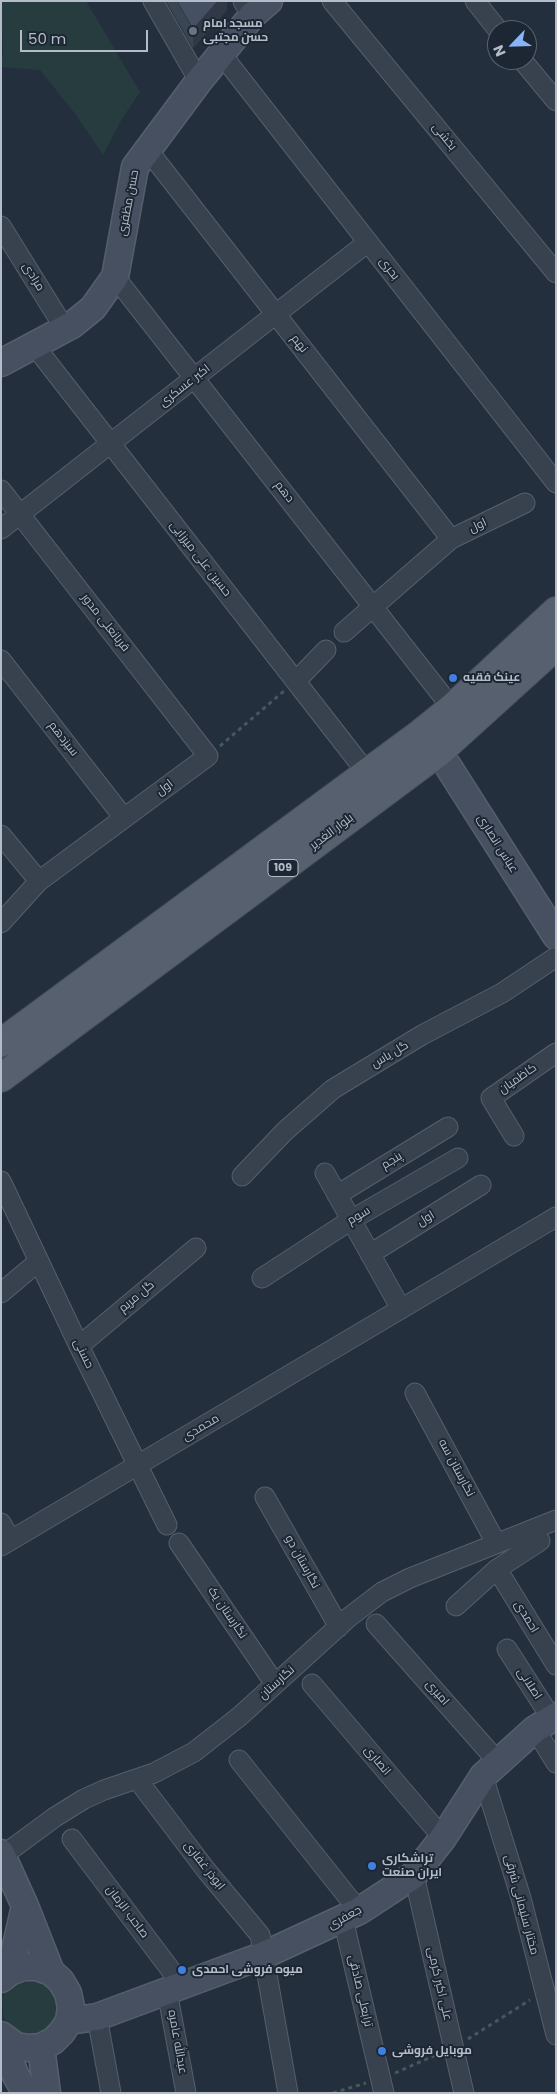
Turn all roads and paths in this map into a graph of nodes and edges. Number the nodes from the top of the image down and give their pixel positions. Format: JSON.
{"nodes":[{"id":1,"x":153,"y":1,"type":"edge"},
{"id":2,"x":332,"y":1,"type":"edge"},
{"id":3,"x":475,"y":1,"type":"edge"},
{"id":4,"x":255,"y":6,"type":"edge"},
{"id":5,"x":490,"y":20,"type":"edge"},
{"id":6,"x":222,"y":55,"type":"junction"},
{"id":7,"x":530,"y":70,"type":"edge"},
{"id":8,"x":199,"y":81,"type":"junction"},
{"id":9,"x":556,"y":101,"type":"edge"},
{"id":10,"x":147,"y":149,"type":"junction"},
{"id":11,"x":1,"y":226,"type":"edge"},
{"id":12,"x":368,"y":242,"type":"junction"},
{"id":13,"x":556,"y":273,"type":"edge"},
{"id":14,"x":115,"y":276,"type":"junction"},
{"id":15,"x":276,"y":315,"type":"junction"},
{"id":16,"x":65,"y":329,"type":"junction"},
{"id":17,"x":34,"y":345,"type":"junction"},
{"id":18,"x":1,"y":363,"type":"edge"},
{"id":19,"x":194,"y":378,"type":"junction"},
{"id":20,"x":110,"y":444,"type":"junction"},
{"id":21,"x":556,"y":483,"type":"edge"},
{"id":22,"x":1,"y":490,"type":"edge"},
{"id":23,"x":525,"y":504,"type":"dead end"},
{"id":24,"x":20,"y":514,"type":"junction"},
{"id":25,"x":1,"y":530,"type":"edge"},
{"id":26,"x":451,"y":539,"type":"junction"},
{"id":27,"x":373,"y":607,"type":"junction"},
{"id":28,"x":556,"y":611,"type":"edge"},
{"id":29,"x":344,"y":632,"type":"dead end"},
{"id":30,"x":556,"y":646,"type":"edge"},
{"id":31,"x":326,"y":650,"type":"dead end"},
{"id":32,"x":1,"y":660,"type":"edge"},
{"id":33,"x":296,"y":681,"type":"junction"},
{"id":34,"x":452,"y":708,"type":"junction"},
{"id":35,"x":439,"y":752,"type":"junction"},
{"id":36,"x":208,"y":756,"type":"junction"},
{"id":37,"x":367,"y":773,"type":"junction"},
{"id":38,"x":124,"y":818,"type":"junction"},
{"id":39,"x":1,"y":835,"type":"edge"},
{"id":40,"x":39,"y":881,"type":"junction"},
{"id":41,"x":1,"y":924,"type":"edge"},
{"id":42,"x":556,"y":936,"type":"edge"},
{"id":43,"x":556,"y":957,"type":"edge"},
{"id":44,"x":1,"y":1044,"type":"edge"},
{"id":45,"x":556,"y":1053,"type":"edge"},
{"id":46,"x":1,"y":1078,"type":"edge"},
{"id":47,"x":448,"y":1127,"type":"dead end"},
{"id":48,"x":514,"y":1136,"type":"dead end"},
{"id":49,"x":458,"y":1158,"type":"dead end"},
{"id":50,"x":325,"y":1173,"type":"dead end"},
{"id":51,"x":242,"y":1176,"type":"dead end"},
{"id":52,"x":1,"y":1181,"type":"edge"},
{"id":53,"x":482,"y":1185,"type":"dead end"},
{"id":54,"x":337,"y":1195,"type":"junction"},
{"id":55,"x":556,"y":1217,"type":"edge"},
{"id":56,"x":351,"y":1220,"type":"junction"},
{"id":57,"x":196,"y":1248,"type":"dead end"},
{"id":58,"x":370,"y":1254,"type":"junction"},
{"id":59,"x":40,"y":1261,"type":"junction"},
{"id":60,"x":262,"y":1278,"type":"dead end"},
{"id":61,"x":1,"y":1293,"type":"edge"},
{"id":62,"x":401,"y":1309,"type":"junction"},
{"id":63,"x":79,"y":1346,"type":"junction"},
{"id":64,"x":415,"y":1393,"type":"dead end"},
{"id":65,"x":138,"y":1465,"type":"junction"},
{"id":66,"x":265,"y":1497,"type":"dead end"},
{"id":67,"x":556,"y":1520,"type":"edge"},
{"id":68,"x":1,"y":1523,"type":"edge"},
{"id":69,"x":167,"y":1525,"type":"dead end"},
{"id":70,"x":540,"y":1541,"type":"dead end"},
{"id":71,"x":179,"y":1542,"type":"dead end"},
{"id":72,"x":6,"y":1543,"type":"edge"},
{"id":73,"x":496,"y":1543,"type":"junction"},
{"id":74,"x":497,"y":1569,"type":"junction"},
{"id":75,"x":456,"y":1606,"type":"dead end"},
{"id":76,"x":376,"y":1624,"type":"dead end"},
{"id":77,"x":339,"y":1627,"type":"junction"},
{"id":78,"x":507,"y":1648,"type":"dead end"},
{"id":79,"x":556,"y":1665,"type":"edge"},
{"id":80,"x":275,"y":1684,"type":"junction"},
{"id":81,"x":312,"y":1684,"type":"dead end"},
{"id":82,"x":548,"y":1721,"type":"edge"},
{"id":83,"x":239,"y":1760,"type":"dead end"},
{"id":84,"x":556,"y":1763,"type":"edge"},
{"id":85,"x":491,"y":1769,"type":"junction"},
{"id":86,"x":137,"y":1778,"type":"junction"},
{"id":87,"x":72,"y":1838,"type":"dead end"},
{"id":88,"x":442,"y":1838,"type":"junction"},
{"id":89,"x":2,"y":1854,"type":"edge"},
{"id":90,"x":414,"y":1875,"type":"junction"},
{"id":91,"x":25,"y":1906,"type":"junction"},
{"id":92,"x":351,"y":1915,"type":"junction"},
{"id":93,"x":264,"y":1955,"type":"junction"},
{"id":94,"x":51,"y":1972,"type":"junction"},
{"id":95,"x":6,"y":1975,"type":"edge"},
{"id":96,"x":175,"y":1988,"type":"junction"},
{"id":97,"x":550,"y":1988,"type":"edge"},
{"id":98,"x":97,"y":2017,"type":"junction"},
{"id":99,"x":68,"y":2021,"type":"junction"},
{"id":100,"x":556,"y":2032,"type":"edge"},
{"id":101,"x":1,"y":2035,"type":"edge"},
{"id":102,"x":1,"y":2041,"type":"edge"},
{"id":103,"x":41,"y":2047,"type":"junction"},
{"id":104,"x":453,"y":2048,"type":"junction"},
{"id":105,"x":14,"y":2087,"type":"edge"},
{"id":106,"x":47,"y":2093,"type":"edge"},
{"id":107,"x":111,"y":2093,"type":"edge"},
{"id":108,"x":186,"y":2093,"type":"edge"},
{"id":109,"x":288,"y":2093,"type":"edge"},
{"id":110,"x":384,"y":2093,"type":"edge"},
{"id":111,"x":464,"y":2093,"type":"edge"}],
"edges":[{"from":1,"to":8,"type":"street"},
{"from":2,"to":13,"type":"street","name":"بخشی"},
{"from":3,"to":5,"type":"street"},
{"from":4,"to":6,"type":"street","name":"حسن مظفری"},
{"from":6,"to":8,"type":"street","name":"حسن مظفری"},
{"from":6,"to":12,"type":"street","name":"بحری"},
{"from":7,"to":9,"type":"street"},
{"from":8,"to":10,"type":"street","name":"حسن مظفری"},
{"from":10,"to":14,"type":"street","name":"حسن مظفری"},
{"from":10,"to":15,"type":"street","name":"نهم"},
{"from":11,"to":16,"type":"street","name":"مرادی"},
{"from":12,"to":15,"type":"street","name":"اکبر عسکری"},
{"from":12,"to":21,"type":"street","name":"بحری"},
{"from":14,"to":16,"type":"street","name":"حسن مظفری"},
{"from":14,"to":19,"type":"street","name":"دهم"},
{"from":15,"to":19,"type":"street","name":"اکبر عسکری"},
{"from":15,"to":26,"type":"street","name":"نهم"},
{"from":16,"to":17,"type":"street","name":"حسن مظفری"},
{"from":17,"to":18,"type":"street","name":"حسن مظفری"},
{"from":17,"to":20,"type":"street","name":"حسین علی میرزایی"},
{"from":19,"to":20,"type":"street","name":"اکبر عسکری"},
{"from":19,"to":27,"type":"street","name":"دهم"},
{"from":20,"to":24,"type":"street","name":"اکبر عسکری"},
{"from":20,"to":33,"type":"street","name":"حسین علی میرزایی"},
{"from":22,"to":24,"type":"street","name":"قربانعلی مدور"},
{"from":23,"to":26,"type":"street","name":"اول"},
{"from":24,"to":25,"type":"street","name":"اکبر عسکری"},
{"from":24,"to":36,"type":"street","name":"قربانعلی مدور"},
{"from":26,"to":27,"type":"street","name":"اول"},
{"from":27,"to":29,"type":"street","name":"اول"},
{"from":27,"to":34,"type":"street","name":"دهم"},
{"from":28,"to":34,"type":"main road","number":"109"},
{"from":30,"to":35,"type":"main road","name":"بلوار الغدیر","number":"109"},
{"from":31,"to":33,"type":"street"},
{"from":32,"to":38,"type":"street","name":"سیزدهم"},
{"from":33,"to":36,"type":"path"},
{"from":33,"to":37,"type":"street","name":"حسین علی میرزایی"},
{"from":34,"to":37,"type":"main road","number":"109"},
{"from":35,"to":42,"type":"street","name":"عباس انصاری"},
{"from":35,"to":46,"type":"main road","name":"بلوار الغدیر","number":"109"},
{"from":36,"to":38,"type":"street","name":"اول"},
{"from":37,"to":44,"type":"main road","number":"109"},
{"from":38,"to":40,"type":"street","name":"اول"},
{"from":39,"to":40,"type":"street"},
{"from":40,"to":41,"type":"street","name":"اول"},
{"from":43,"to":51,"type":"street","name":"گل یاس"},
{"from":45,"to":48,"type":"street","name":"کاظمیان"},
{"from":47,"to":54,"type":"street","name":"پنجم"},
{"from":49,"to":56,"type":"street","name":"سوم"},
{"from":50,"to":54,"type":"street"},
{"from":52,"to":59,"type":"street","name":"حسنی"},
{"from":53,"to":58,"type":"street","name":"اول"},
{"from":54,"to":56,"type":"street"},
{"from":55,"to":62,"type":"street","name":"محمدی"},
{"from":56,"to":58,"type":"street"},
{"from":56,"to":60,"type":"street","name":"سوم"},
{"from":57,"to":63,"type":"street","name":"گل مریم"},
{"from":58,"to":62,"type":"street"},
{"from":59,"to":61,"type":"street"},
{"from":59,"to":63,"type":"street","name":"حسنی"},
{"from":62,"to":65,"type":"street","name":"محمدی"},
{"from":63,"to":65,"type":"street","name":"حسنی"},
{"from":64,"to":73,"type":"street","name":"نگارستان سه"},
{"from":65,"to":69,"type":"street","name":"حسنی"},
{"from":65,"to":72,"type":"street","name":"محمدی"},
{"from":66,"to":77,"type":"street","name":"نگارستان دو"},
{"from":67,"to":73,"type":"street","name":"نگارستان"},
{"from":68,"to":72,"type":"street"},
{"from":70,"to":74,"type":"street"},
{"from":71,"to":80,"type":"street","name":"نگارستان یک"},
{"from":73,"to":77,"type":"street","name":"نگارستان"},
{"from":74,"to":75,"type":"street"},
{"from":74,"to":79,"type":"street","name":"احمدی"},
{"from":76,"to":85,"type":"street","name":"امیری"},
{"from":77,"to":80,"type":"street","name":"نگارستان"},
{"from":78,"to":82,"type":"street","name":"اصلانی"},
{"from":80,"to":86,"type":"street","name":"نگارستان"},
{"from":81,"to":88,"type":"street","name":"انصاری"},
{"from":82,"to":84,"type":"street","name":"اصلانی"},
{"from":82,"to":85,"type":"street","name":"جعفری"},
{"from":83,"to":92,"type":"street"},
{"from":85,"to":88,"type":"street","name":"جعفری"},
{"from":85,"to":97,"type":"street","name":"مختار سلیمانی شرقی"},
{"from":86,"to":89,"type":"street","name":"نگارستان"},
{"from":86,"to":93,"type":"street","name":"ابوذر غفاری"},
{"from":87,"to":96,"type":"street","name":"صاحب الزمان"},
{"from":88,"to":90,"type":"street","name":"جعفری"},
{"from":89,"to":91,"type":"street"},
{"from":90,"to":92,"type":"street","name":"جعفری"},
{"from":90,"to":104,"type":"street","name":"علی اکبر کرمی"},
{"from":91,"to":94,"type":"street"},
{"from":91,"to":95,"type":"street"},
{"from":92,"to":93,"type":"street","name":"جعفری"},
{"from":92,"to":110,"type":"street","name":"ترابعلی صادقی"},
{"from":93,"to":96,"type":"street","name":"جعفری"},
{"from":93,"to":109,"type":"street","name":"ابوذر غفاری"},
{"from":94,"to":95,"type":"street"},
{"from":94,"to":99,"type":"street"},
{"from":96,"to":98,"type":"street","name":"جعفری"},
{"from":96,"to":108,"type":"street","name":"عبدالله عامره"},
{"from":97,"to":100,"type":"street","name":"مختار سلیمانی شرقی"},
{"from":97,"to":104,"type":"path"},
{"from":98,"to":99,"type":"street","name":"جعفری"},
{"from":98,"to":107,"type":"street"},
{"from":99,"to":103,"type":"street"},
{"from":101,"to":103,"type":"street"},
{"from":102,"to":105,"type":"street"},
{"from":103,"to":106,"type":"street"},
{"from":104,"to":111,"type":"street","name":"علی اکبر کرمی"}]}
